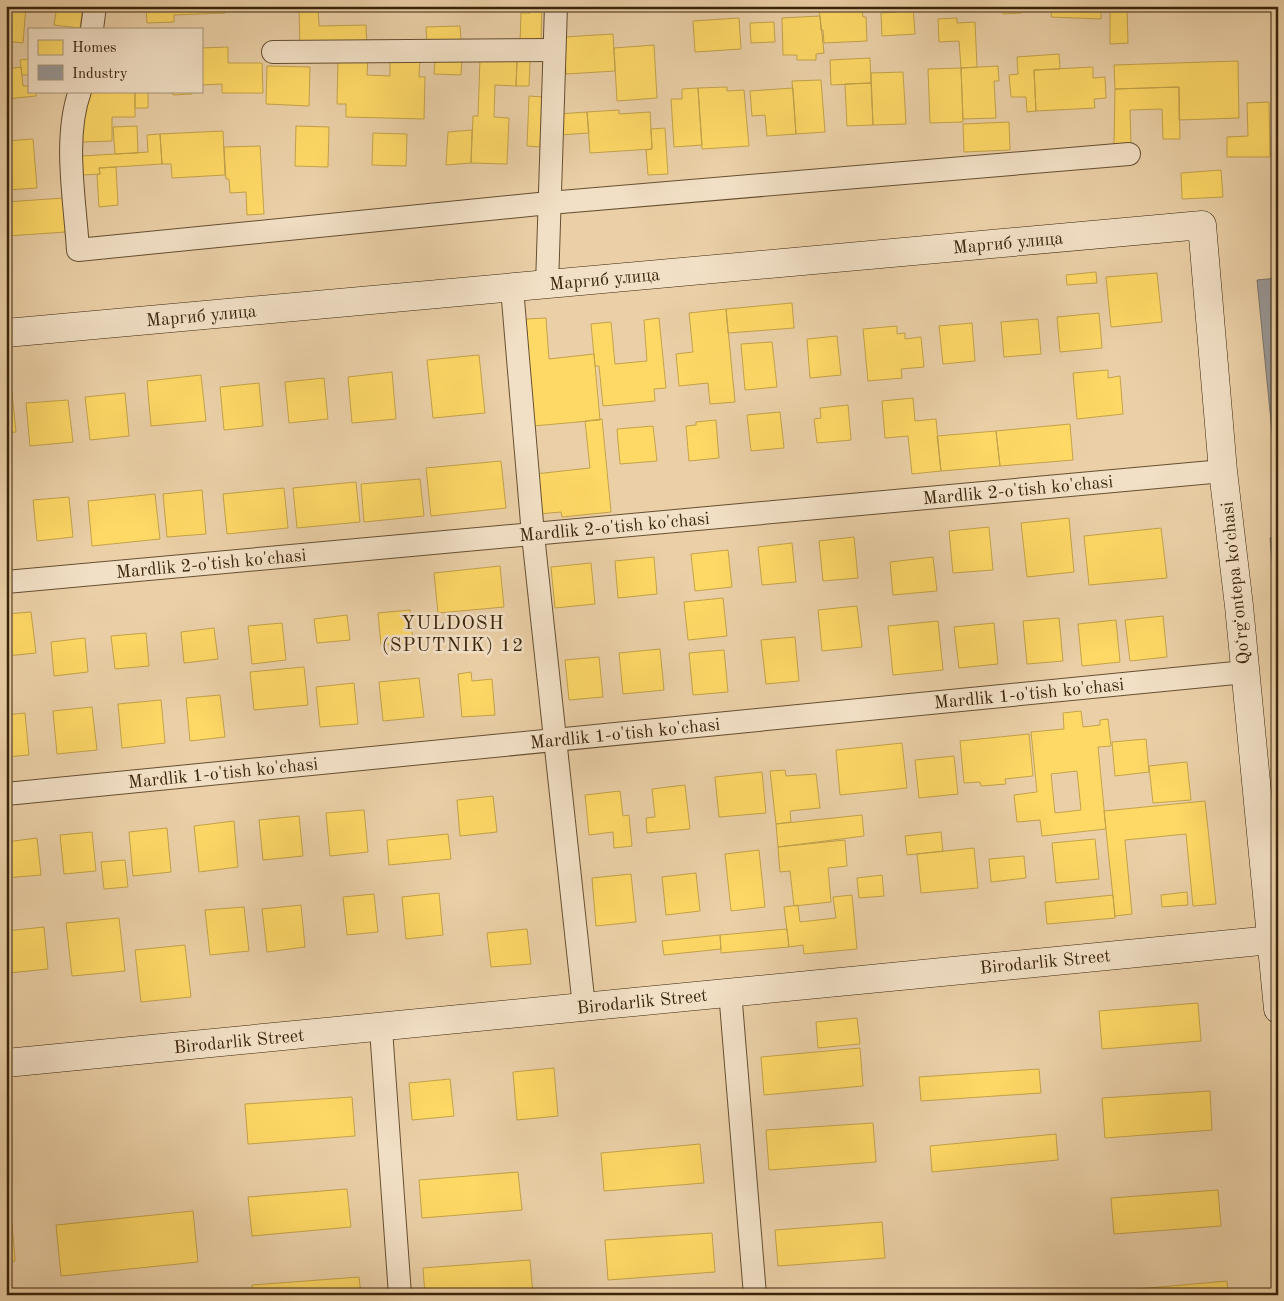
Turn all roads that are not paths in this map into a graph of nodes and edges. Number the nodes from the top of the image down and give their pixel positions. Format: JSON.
{"nodes":[{"id":1,"x":95,"y":6,"type":"edge"},
{"id":2,"x":556,"y":6,"type":"edge"},
{"id":3,"x":92,"y":28,"type":"edge"},
{"id":4,"x":553,"y":50,"type":"junction"},
{"id":5,"x":273,"y":52,"type":"dead end"},
{"id":6,"x":80,"y":92,"type":"edge"},
{"id":7,"x":1129,"y":154,"type":"dead end"},
{"id":8,"x":549,"y":203,"type":"junction"},
{"id":9,"x":1202,"y":225,"type":"joint"},
{"id":10,"x":547,"y":285,"type":"junction"},
{"id":11,"x":512,"y":288,"type":"junction"},
{"id":12,"x":6,"y":333,"type":"edge"},
{"id":13,"x":1223,"y":470,"type":"junction"},
{"id":14,"x":533,"y":535,"type":"junction"},
{"id":15,"x":6,"y":582,"type":"edge"},
{"id":16,"x":1245,"y":672,"type":"junction"},
{"id":17,"x":554,"y":740,"type":"junction"},
{"id":18,"x":6,"y":794,"type":"edge"},
{"id":19,"x":1275,"y":939,"type":"edge"},
{"id":20,"x":730,"y":991,"type":"junction"},
{"id":21,"x":584,"y":1007,"type":"junction"},
{"id":22,"x":1278,"y":1009,"type":"edge"},
{"id":23,"x":381,"y":1029,"type":"junction"},
{"id":24,"x":6,"y":1063,"type":"edge"},
{"id":25,"x":400,"y":1295,"type":"edge"},
{"id":26,"x":754,"y":1295,"type":"edge"}],
"edges":[{"from":1,"to":3,"type":"street"},
{"from":2,"to":4,"type":"street"},
{"from":4,"to":5,"type":"street"},
{"from":4,"to":8,"type":"street"},
{"from":6,"to":8,"type":"street"},
{"from":7,"to":8,"type":"street"},
{"from":8,"to":10,"type":"street"},
{"from":9,"to":10,"type":"street","name":"Маргиб улица"},
{"from":9,"to":13,"type":"street","name":"Qoʻrgʻontepa koʻchasi"},
{"from":10,"to":11,"type":"street","name":"Маргиб улица"},
{"from":11,"to":12,"type":"street","name":"Маргиб улица"},
{"from":11,"to":14,"type":"street"},
{"from":13,"to":14,"type":"street","name":"Mardlik 2-o'tish ko'chasi"},
{"from":13,"to":16,"type":"street","name":"Qoʻrgʻontepa koʻchasi"},
{"from":14,"to":15,"type":"street","name":"Mardlik 2-o'tish ko'chasi"},
{"from":14,"to":17,"type":"street"},
{"from":16,"to":17,"type":"street","name":"Mardlik 1-o'tish ko'chasi"},
{"from":16,"to":19,"type":"street","name":"Qoʻrgʻontepa koʻchasi"},
{"from":17,"to":18,"type":"street","name":"Mardlik 1-o'tish ko'chasi"},
{"from":17,"to":21,"type":"street"},
{"from":19,"to":20,"type":"street","name":"Birodarlik Street"},
{"from":19,"to":22,"type":"street","name":"Qoʻrgʻontepa koʻchasi"},
{"from":20,"to":21,"type":"street","name":"Birodarlik Street"},
{"from":20,"to":26,"type":"street"},
{"from":21,"to":23,"type":"street","name":"Birodarlik Street"},
{"from":23,"to":24,"type":"street","name":"Birodarlik Street"},
{"from":23,"to":25,"type":"street"}]}
